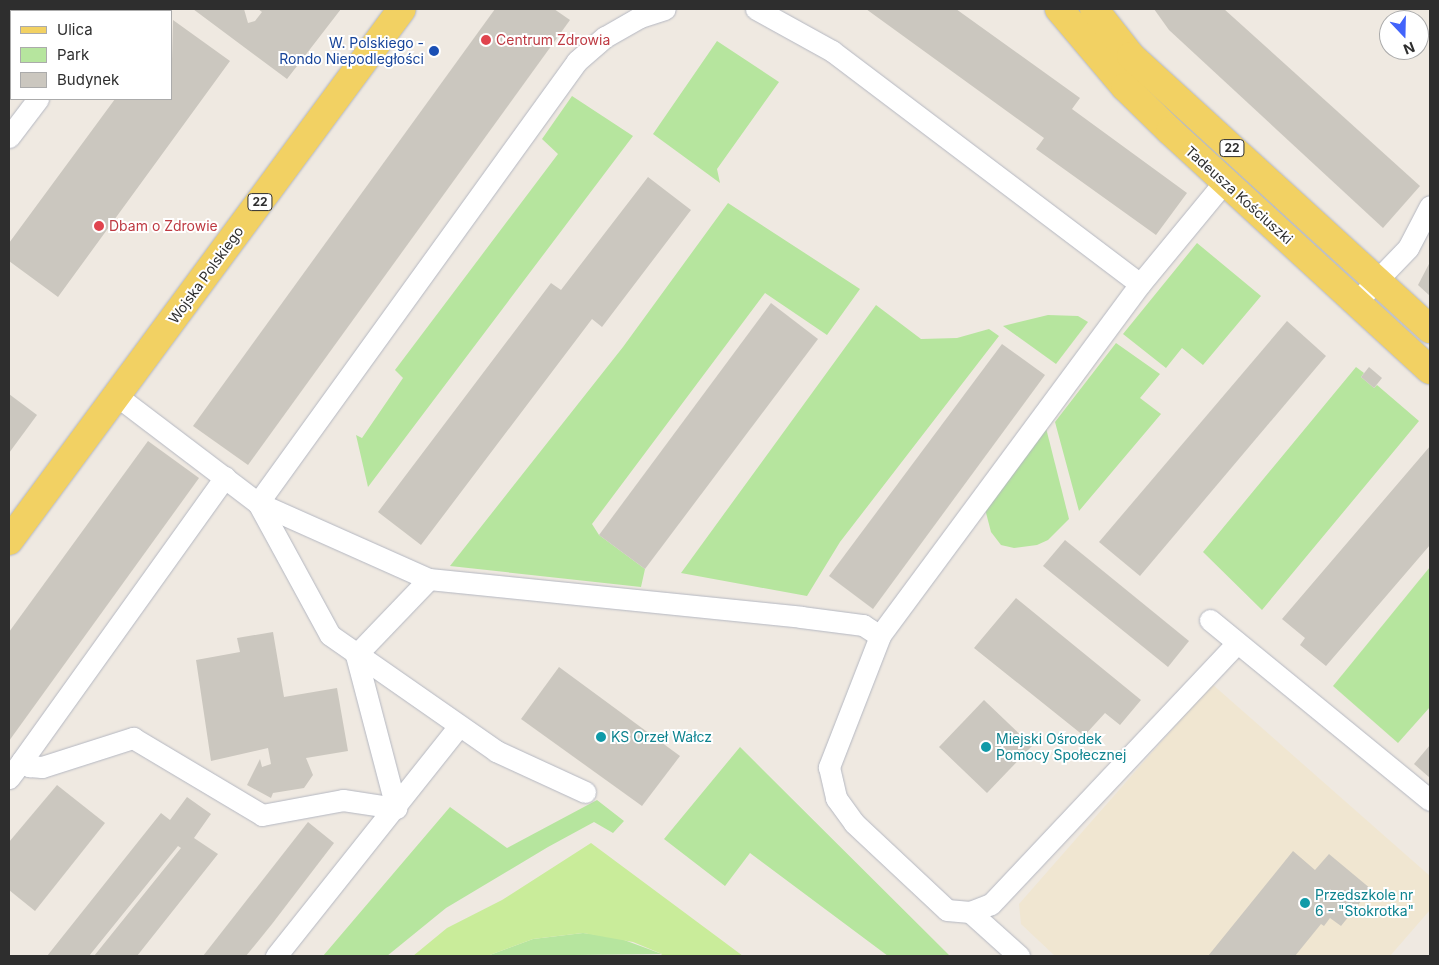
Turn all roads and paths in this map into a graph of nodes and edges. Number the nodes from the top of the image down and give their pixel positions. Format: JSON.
{"nodes":[{"id":1,"x":402,"y":9,"type":"edge"},
{"id":2,"x":665,"y":9,"type":"edge"},
{"id":3,"x":756,"y":9,"type":"edge"},
{"id":4,"x":1059,"y":9,"type":"edge"},
{"id":5,"x":1094,"y":9,"type":"edge"},
{"id":6,"x":37,"y":100,"type":"edge"},
{"id":7,"x":9,"y":137,"type":"edge"},
{"id":8,"x":1225,"y":181,"type":"junction"},
{"id":9,"x":1430,"y":206,"type":"edge"},
{"id":10,"x":1377,"y":280,"type":"junction"},
{"id":11,"x":1140,"y":284,"type":"junction"},
{"id":12,"x":1356,"y":302,"type":"junction"},
{"id":13,"x":1430,"y":329,"type":"edge"},
{"id":14,"x":1430,"y":370,"type":"edge"},
{"id":15,"x":117,"y":396,"type":"junction"},
{"id":16,"x":224,"y":477,"type":"junction"},
{"id":17,"x":258,"y":503,"type":"junction"},
{"id":18,"x":9,"y":541,"type":"edge"},
{"id":19,"x":428,"y":579,"type":"junction"},
{"id":20,"x":1210,"y":620,"type":"dead end"},
{"id":21,"x":880,"y":636,"type":"junction"},
{"id":22,"x":1237,"y":642,"type":"junction"},
{"id":23,"x":356,"y":655,"type":"junction"},
{"id":24,"x":458,"y":726,"type":"junction"},
{"id":25,"x":22,"y":761,"type":"junction"},
{"id":26,"x":9,"y":778,"type":"edge"},
{"id":27,"x":585,"y":792,"type":"dead end"},
{"id":28,"x":1430,"y":800,"type":"edge"},
{"id":29,"x":396,"y":808,"type":"junction"},
{"id":30,"x":970,"y":912,"type":"junction"},
{"id":31,"x":276,"y":956,"type":"edge"},
{"id":32,"x":1019,"y":956,"type":"edge"}],
"edges":[{"from":1,"to":15,"type":"main road","name":"Wojska Polskiego","number":"22"},
{"from":2,"to":17,"type":"lane"},
{"from":3,"to":11,"type":"lane"},
{"from":4,"to":8,"type":"main road","name":"Tadeusza Kościuszki","number":"22"},
{"from":5,"to":10,"type":"main road","number":"22"},
{"from":6,"to":7,"type":"lane"},
{"from":8,"to":11,"type":"lane"},
{"from":8,"to":12,"type":"main road","name":"Tadeusza Kościuszki","number":"22"},
{"from":9,"to":10,"type":"lane"},
{"from":10,"to":12,"type":"lane"},
{"from":10,"to":13,"type":"main road","number":"22"},
{"from":11,"to":21,"type":"lane"},
{"from":12,"to":14,"type":"main road","name":"Tadeusza Kościuszki","number":"22"},
{"from":15,"to":16,"type":"lane"},
{"from":15,"to":18,"type":"main road","name":"Wojska Polskiego","number":"22"},
{"from":16,"to":17,"type":"lane"},
{"from":16,"to":25,"type":"lane"},
{"from":17,"to":19,"type":"lane"},
{"from":17,"to":23,"type":"lane"},
{"from":19,"to":21,"type":"lane"},
{"from":19,"to":23,"type":"lane"},
{"from":20,"to":22,"type":"lane"},
{"from":21,"to":30,"type":"lane"},
{"from":22,"to":28,"type":"lane"},
{"from":22,"to":30,"type":"lane"},
{"from":23,"to":24,"type":"lane"},
{"from":23,"to":29,"type":"lane"},
{"from":24,"to":27,"type":"lane"},
{"from":24,"to":29,"type":"lane"},
{"from":25,"to":26,"type":"lane"},
{"from":25,"to":29,"type":"lane"},
{"from":29,"to":31,"type":"lane"},
{"from":30,"to":32,"type":"lane"}]}
